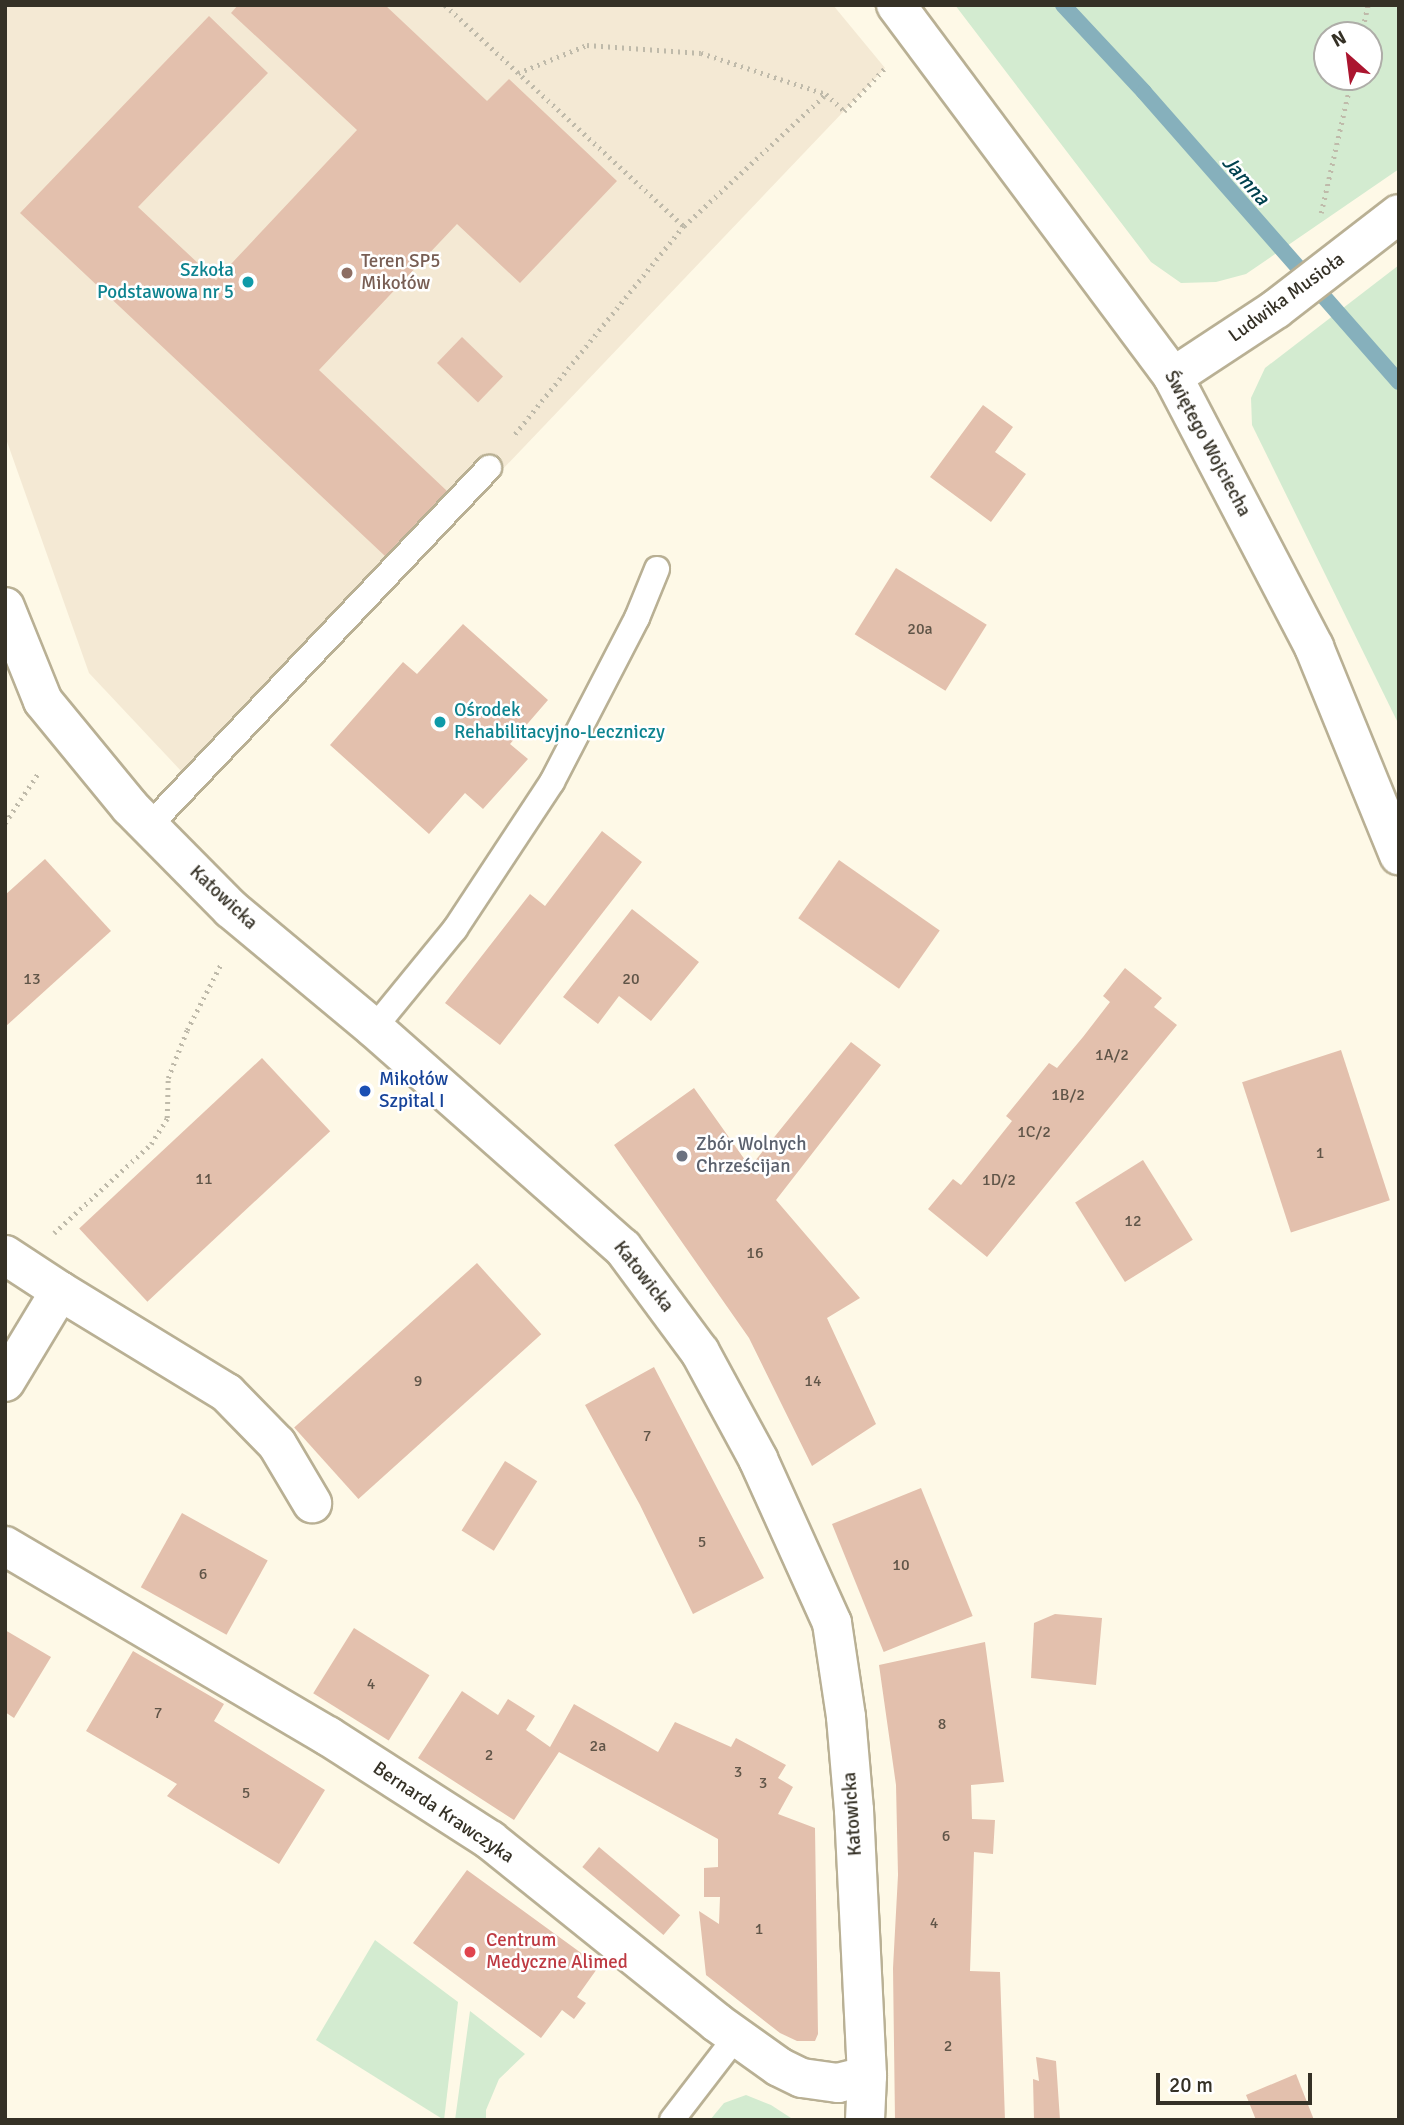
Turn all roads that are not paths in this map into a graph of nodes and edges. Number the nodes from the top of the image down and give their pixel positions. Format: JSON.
{"nodes":[{"id":1,"x":896,"y":5,"type":"edge"},
{"id":2,"x":1399,"y":214,"type":"edge"},
{"id":3,"x":1173,"y":377,"type":"junction"},
{"id":4,"x":489,"y":468,"type":"road end"},
{"id":5,"x":657,"y":569,"type":"dead end"},
{"id":6,"x":5,"y":607,"type":"edge"},
{"id":7,"x":5,"y":675,"type":"edge"},
{"id":8,"x":43,"y":701,"type":"junction"},
{"id":9,"x":149,"y":826,"type":"junction"},
{"id":10,"x":1399,"y":855,"type":"edge"},
{"id":11,"x":374,"y":1028,"type":"junction"},
{"id":12,"x":13,"y":1260,"type":"edge"},
{"id":13,"x":60,"y":1291,"type":"junction"},
{"id":14,"x":5,"y":1382,"type":"edge"},
{"id":15,"x":312,"y":1503,"type":"dead end"},
{"id":16,"x":5,"y":1546,"type":"edge"},
{"id":17,"x":736,"y":2037,"type":"junction"},
{"id":18,"x":867,"y":2076,"type":"junction"},
{"id":19,"x":672,"y":2120,"type":"edge"},
{"id":20,"x":865,"y":2120,"type":"edge"}],
"edges":[{"from":1,"to":3,"type":"street","name":"Świętego Wojciecha"},
{"from":2,"to":3,"type":"street","name":"Ludwika Musioła"},
{"from":3,"to":10,"type":"street","name":"Świętego Wojciecha"},
{"from":4,"to":9,"type":"lane"},
{"from":5,"to":11,"type":"lane"},
{"from":6,"to":8,"type":"street","name":"Katowicka"},
{"from":7,"to":8,"type":"street"},
{"from":8,"to":9,"type":"street","name":"Katowicka"},
{"from":9,"to":11,"type":"street","name":"Katowicka"},
{"from":11,"to":18,"type":"street","name":"Katowicka"},
{"from":12,"to":13,"type":"street"},
{"from":13,"to":14,"type":"street"},
{"from":13,"to":15,"type":"street"},
{"from":16,"to":17,"type":"street","name":"Bernarda Krawczyka"},
{"from":17,"to":18,"type":"street","name":"Bernarda Krawczyka"},
{"from":17,"to":19,"type":"lane"},
{"from":18,"to":20,"type":"street","name":"Katowicka"}]}
